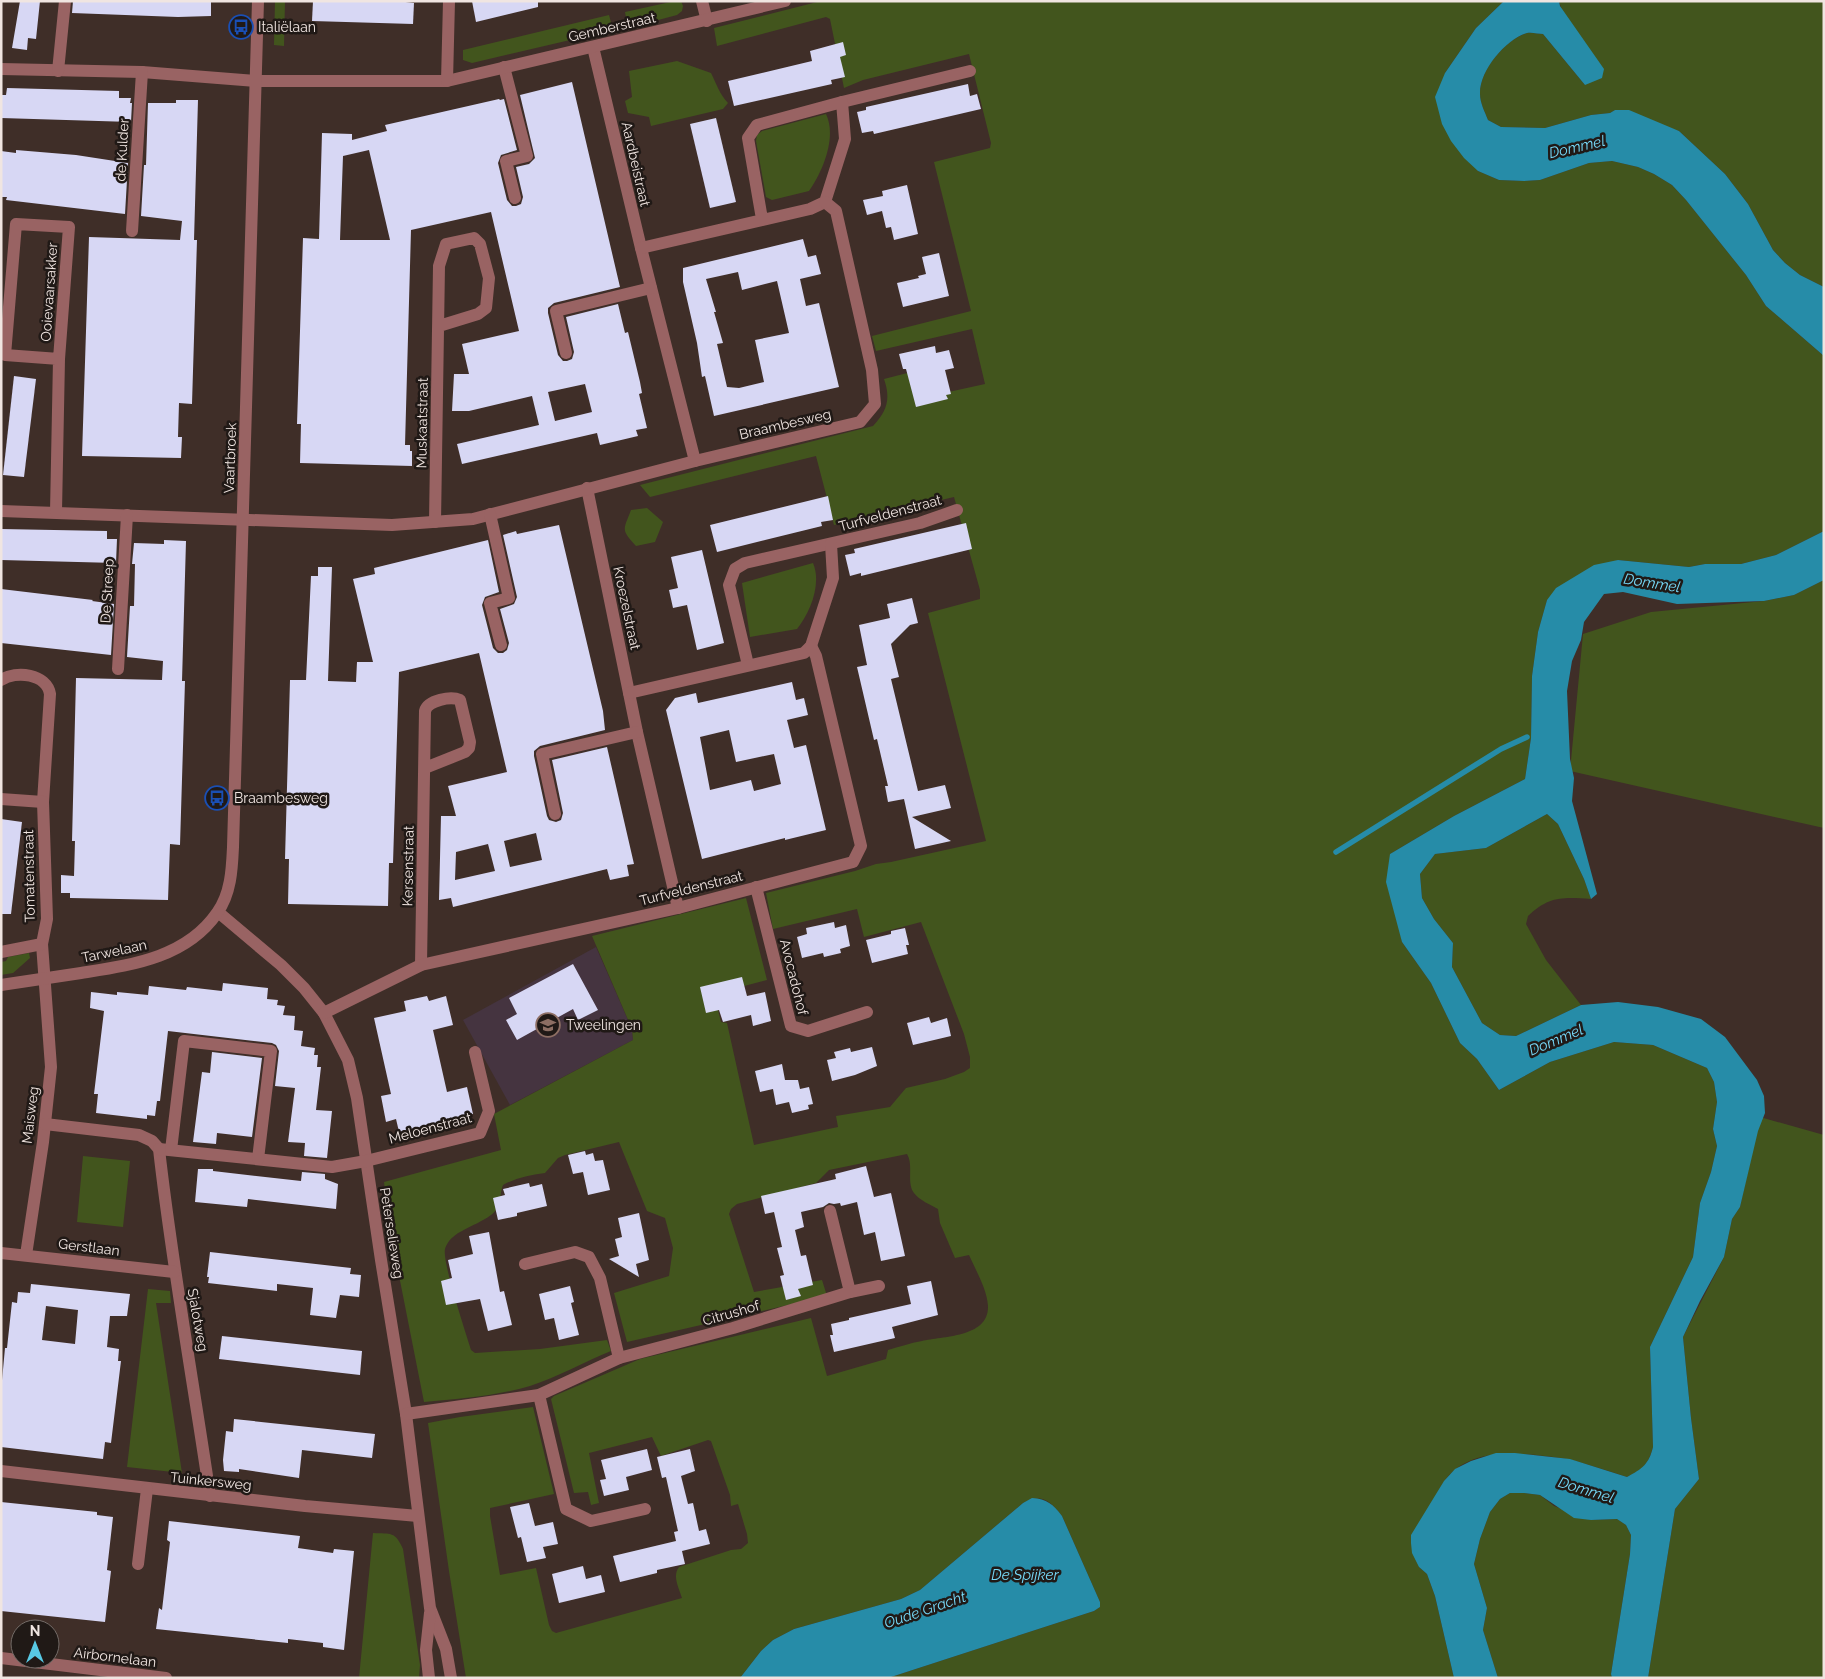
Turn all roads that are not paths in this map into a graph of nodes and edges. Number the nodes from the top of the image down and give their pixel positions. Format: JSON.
{"nodes":[{"id":1,"x":65,"y":1,"type":"edge"},
{"id":2,"x":258,"y":1,"type":"edge"},
{"id":3,"x":449,"y":1,"type":"edge"},
{"id":4,"x":702,"y":1,"type":"edge"},
{"id":5,"x":785,"y":1,"type":"edge"},
{"id":6,"x":707,"y":21,"type":"junction"},
{"id":7,"x":593,"y":46,"type":"junction"},
{"id":8,"x":504,"y":67,"type":"junction"},
{"id":9,"x":1,"y":69,"type":"edge"},
{"id":10,"x":58,"y":71,"type":"junction"},
{"id":11,"x":970,"y":71,"type":"dead end"},
{"id":12,"x":142,"y":72,"type":"junction"},
{"id":13,"x":256,"y":81,"type":"junction"},
{"id":14,"x":447,"y":81,"type":"junction"},
{"id":15,"x":842,"y":102,"type":"junction"},
{"id":16,"x":515,"y":198,"type":"dead end"},
{"id":17,"x":824,"y":202,"type":"junction"},
{"id":18,"x":762,"y":219,"type":"junction"},
{"id":19,"x":132,"y":231,"type":"dead end"},
{"id":20,"x":641,"y":248,"type":"junction"},
{"id":21,"x":651,"y":288,"type":"junction"},
{"id":22,"x":439,"y":326,"type":"junction"},
{"id":23,"x":566,"y":353,"type":"dead end"},
{"id":24,"x":59,"y":359,"type":"junction"},
{"id":25,"x":694,"y":461,"type":"junction"},
{"id":26,"x":587,"y":488,"type":"junction"},
{"id":27,"x":957,"y":510,"type":"dead end"},
{"id":28,"x":1,"y":511,"type":"edge"},
{"id":29,"x":56,"y":512,"type":"junction"},
{"id":30,"x":490,"y":514,"type":"junction"},
{"id":31,"x":127,"y":515,"type":"junction"},
{"id":32,"x":243,"y":519,"type":"junction"},
{"id":33,"x":435,"y":522,"type":"junction"},
{"id":34,"x":831,"y":544,"type":"junction"},
{"id":35,"x":501,"y":645,"type":"dead end"},
{"id":36,"x":811,"y":646,"type":"junction"},
{"id":37,"x":748,"y":665,"type":"junction"},
{"id":38,"x":118,"y":669,"type":"dead end"},
{"id":39,"x":1,"y":680,"type":"edge"},
{"id":40,"x":629,"y":693,"type":"junction"},
{"id":41,"x":637,"y":732,"type":"junction"},
{"id":42,"x":425,"y":768,"type":"junction"},
{"id":43,"x":1,"y":799,"type":"edge"},
{"id":44,"x":43,"y":802,"type":"junction"},
{"id":45,"x":555,"y":814,"type":"dead end"},
{"id":46,"x":756,"y":887,"type":"junction"},
{"id":47,"x":678,"y":908,"type":"junction"},
{"id":48,"x":218,"y":912,"type":"junction"},
{"id":49,"x":42,"y":944,"type":"junction"},
{"id":50,"x":1,"y":952,"type":"edge"},
{"id":51,"x":421,"y":965,"type":"junction"},
{"id":52,"x":44,"y":979,"type":"junction"},
{"id":53,"x":1,"y":985,"type":"edge"},
{"id":54,"x":867,"y":1012,"type":"dead end"},
{"id":55,"x":324,"y":1013,"type":"junction"},
{"id":56,"x":475,"y":1052,"type":"dead end"},
{"id":57,"x":45,"y":1124,"type":"junction"},
{"id":58,"x":165,"y":1149,"type":"junction"},
{"id":59,"x":258,"y":1159,"type":"junction"},
{"id":60,"x":366,"y":1161,"type":"junction"},
{"id":61,"x":830,"y":1211,"type":"dead end"},
{"id":62,"x":1,"y":1253,"type":"edge"},
{"id":63,"x":26,"y":1255,"type":"junction"},
{"id":64,"x":525,"y":1264,"type":"dead end"},
{"id":65,"x":174,"y":1272,"type":"junction"},
{"id":66,"x":878,"y":1286,"type":"dead end"},
{"id":67,"x":850,"y":1292,"type":"junction"},
{"id":68,"x":619,"y":1358,"type":"junction"},
{"id":69,"x":539,"y":1395,"type":"junction"},
{"id":70,"x":406,"y":1414,"type":"junction"},
{"id":71,"x":1,"y":1470,"type":"edge"},
{"id":72,"x":148,"y":1489,"type":"junction"},
{"id":73,"x":210,"y":1496,"type":"junction"},
{"id":74,"x":645,"y":1508,"type":"dead end"},
{"id":75,"x":418,"y":1516,"type":"junction"},
{"id":76,"x":138,"y":1564,"type":"dead end"},
{"id":77,"x":430,"y":1608,"type":"junction"},
{"id":78,"x":1,"y":1658,"type":"edge"},
{"id":79,"x":126,"y":1676,"type":"edge"},
{"id":80,"x":166,"y":1678,"type":"edge"},
{"id":81,"x":429,"y":1678,"type":"edge"},
{"id":82,"x":451,"y":1678,"type":"edge"}],
"edges":[{"from":1,"to":10,"type":"street"},
{"from":2,"to":13,"type":"street","name":"Vaartbroek"},
{"from":3,"to":14,"type":"street"},
{"from":4,"to":6,"type":"street"},
{"from":5,"to":6,"type":"street","name":"Gemberstraat"},
{"from":6,"to":7,"type":"street","name":"Gemberstraat"},
{"from":7,"to":8,"type":"street","name":"Gemberstraat"},
{"from":7,"to":20,"type":"street","name":"Aardbeistraat"},
{"from":8,"to":14,"type":"street","name":"Gemberstraat"},
{"from":8,"to":16,"type":"street"},
{"from":9,"to":10,"type":"street"},
{"from":10,"to":12,"type":"street"},
{"from":11,"to":15,"type":"street"},
{"from":12,"to":13,"type":"street"},
{"from":12,"to":19,"type":"street","name":"de Kulder"},
{"from":13,"to":14,"type":"street","name":"Gemberstraat"},
{"from":13,"to":32,"type":"street","name":"Vaartbroek"},
{"from":15,"to":17,"type":"street"},
{"from":15,"to":18,"type":"street"},
{"from":17,"to":18,"type":"street"},
{"from":17,"to":25,"type":"street","name":"Braambesweg"},
{"from":18,"to":20,"type":"street"},
{"from":20,"to":21,"type":"street","name":"Aardbeistraat"},
{"from":21,"to":23,"type":"street"},
{"from":21,"to":25,"type":"street","name":"Aardbeistraat"},
{"from":22,"to":22,"type":"street","name":"Muskaatstraat"},
{"from":22,"to":33,"type":"street","name":"Muskaatstraat"},
{"from":24,"to":24,"type":"street","name":"Ooievaarsakker"},
{"from":24,"to":29,"type":"street","name":"Ooievaarsakker"},
{"from":25,"to":26,"type":"street","name":"Braambesweg"},
{"from":26,"to":30,"type":"street","name":"Braambesweg"},
{"from":26,"to":40,"type":"street","name":"Kroezelstraat"},
{"from":27,"to":34,"type":"street","name":"Turfveldenstraat"},
{"from":28,"to":29,"type":"street"},
{"from":29,"to":31,"type":"street"},
{"from":30,"to":33,"type":"street","name":"Braambesweg"},
{"from":30,"to":35,"type":"street"},
{"from":31,"to":32,"type":"street"},
{"from":31,"to":38,"type":"street","name":"De Streep"},
{"from":32,"to":33,"type":"street","name":"Braambesweg"},
{"from":32,"to":48,"type":"street","name":"Vaartbroek"},
{"from":34,"to":36,"type":"street","name":"Turfveldenstraat"},
{"from":34,"to":37,"type":"street","name":"Turfveldenstraat"},
{"from":36,"to":37,"type":"street"},
{"from":36,"to":46,"type":"street","name":"Turfveldenstraat"},
{"from":37,"to":40,"type":"street"},
{"from":39,"to":44,"type":"street","name":"Tomatenstraat"},
{"from":40,"to":41,"type":"street","name":"Kroezelstraat"},
{"from":41,"to":45,"type":"street"},
{"from":41,"to":47,"type":"street","name":"Kroezelstraat"},
{"from":42,"to":42,"type":"street","name":"Kersenstraat"},
{"from":42,"to":51,"type":"street","name":"Kersenstraat"},
{"from":43,"to":44,"type":"street"},
{"from":44,"to":49,"type":"street","name":"Tomatenstraat"},
{"from":46,"to":47,"type":"street","name":"Turfveldenstraat"},
{"from":46,"to":54,"type":"street","name":"Avocadohof"},
{"from":47,"to":51,"type":"street","name":"Turfveldenstraat"},
{"from":48,"to":52,"type":"street","name":"Tarwelaan"},
{"from":48,"to":55,"type":"street","name":"Peterselieweg"},
{"from":49,"to":50,"type":"street"},
{"from":49,"to":52,"type":"street","name":"Tomatenstraat"},
{"from":51,"to":55,"type":"street","name":"Turfveldenstraat"},
{"from":52,"to":53,"type":"street","name":"Tarwelaan"},
{"from":52,"to":57,"type":"street","name":"Maisweg"},
{"from":55,"to":60,"type":"street","name":"Peterselieweg"},
{"from":56,"to":60,"type":"street","name":"Meloenstraat"},
{"from":57,"to":58,"type":"street"},
{"from":57,"to":63,"type":"street","name":"Maisweg"},
{"from":58,"to":59,"type":"street"},
{"from":58,"to":59,"type":"street","name":"Sjalotweg"},
{"from":58,"to":65,"type":"street","name":"Sjalotweg"},
{"from":59,"to":60,"type":"street"},
{"from":60,"to":70,"type":"street","name":"Peterselieweg"},
{"from":61,"to":67,"type":"street"},
{"from":62,"to":63,"type":"street","name":"Gerstlaan"},
{"from":63,"to":65,"type":"street","name":"Gerstlaan"},
{"from":64,"to":68,"type":"street"},
{"from":65,"to":73,"type":"street","name":"Sjalotweg"},
{"from":66,"to":67,"type":"street","name":"Citrushof"},
{"from":67,"to":68,"type":"street","name":"Citrushof"},
{"from":68,"to":69,"type":"street","name":"Citrushof"},
{"from":69,"to":70,"type":"street","name":"Citrushof"},
{"from":69,"to":74,"type":"street"},
{"from":70,"to":75,"type":"street","name":"Peterselieweg"},
{"from":71,"to":72,"type":"street","name":"Tuinkersweg"},
{"from":72,"to":73,"type":"street","name":"Tuinkersweg"},
{"from":72,"to":76,"type":"street"},
{"from":73,"to":75,"type":"street","name":"Tuinkersweg"},
{"from":75,"to":77,"type":"street","name":"Peterselieweg"},
{"from":77,"to":81,"type":"street","name":"Peterselieweg"},
{"from":77,"to":82,"type":"street","name":"Peterselieweg"},
{"from":78,"to":79,"type":"street","name":"Airbornelaan"},
{"from":79,"to":80,"type":"street","name":"Airbornelaan"}]}
